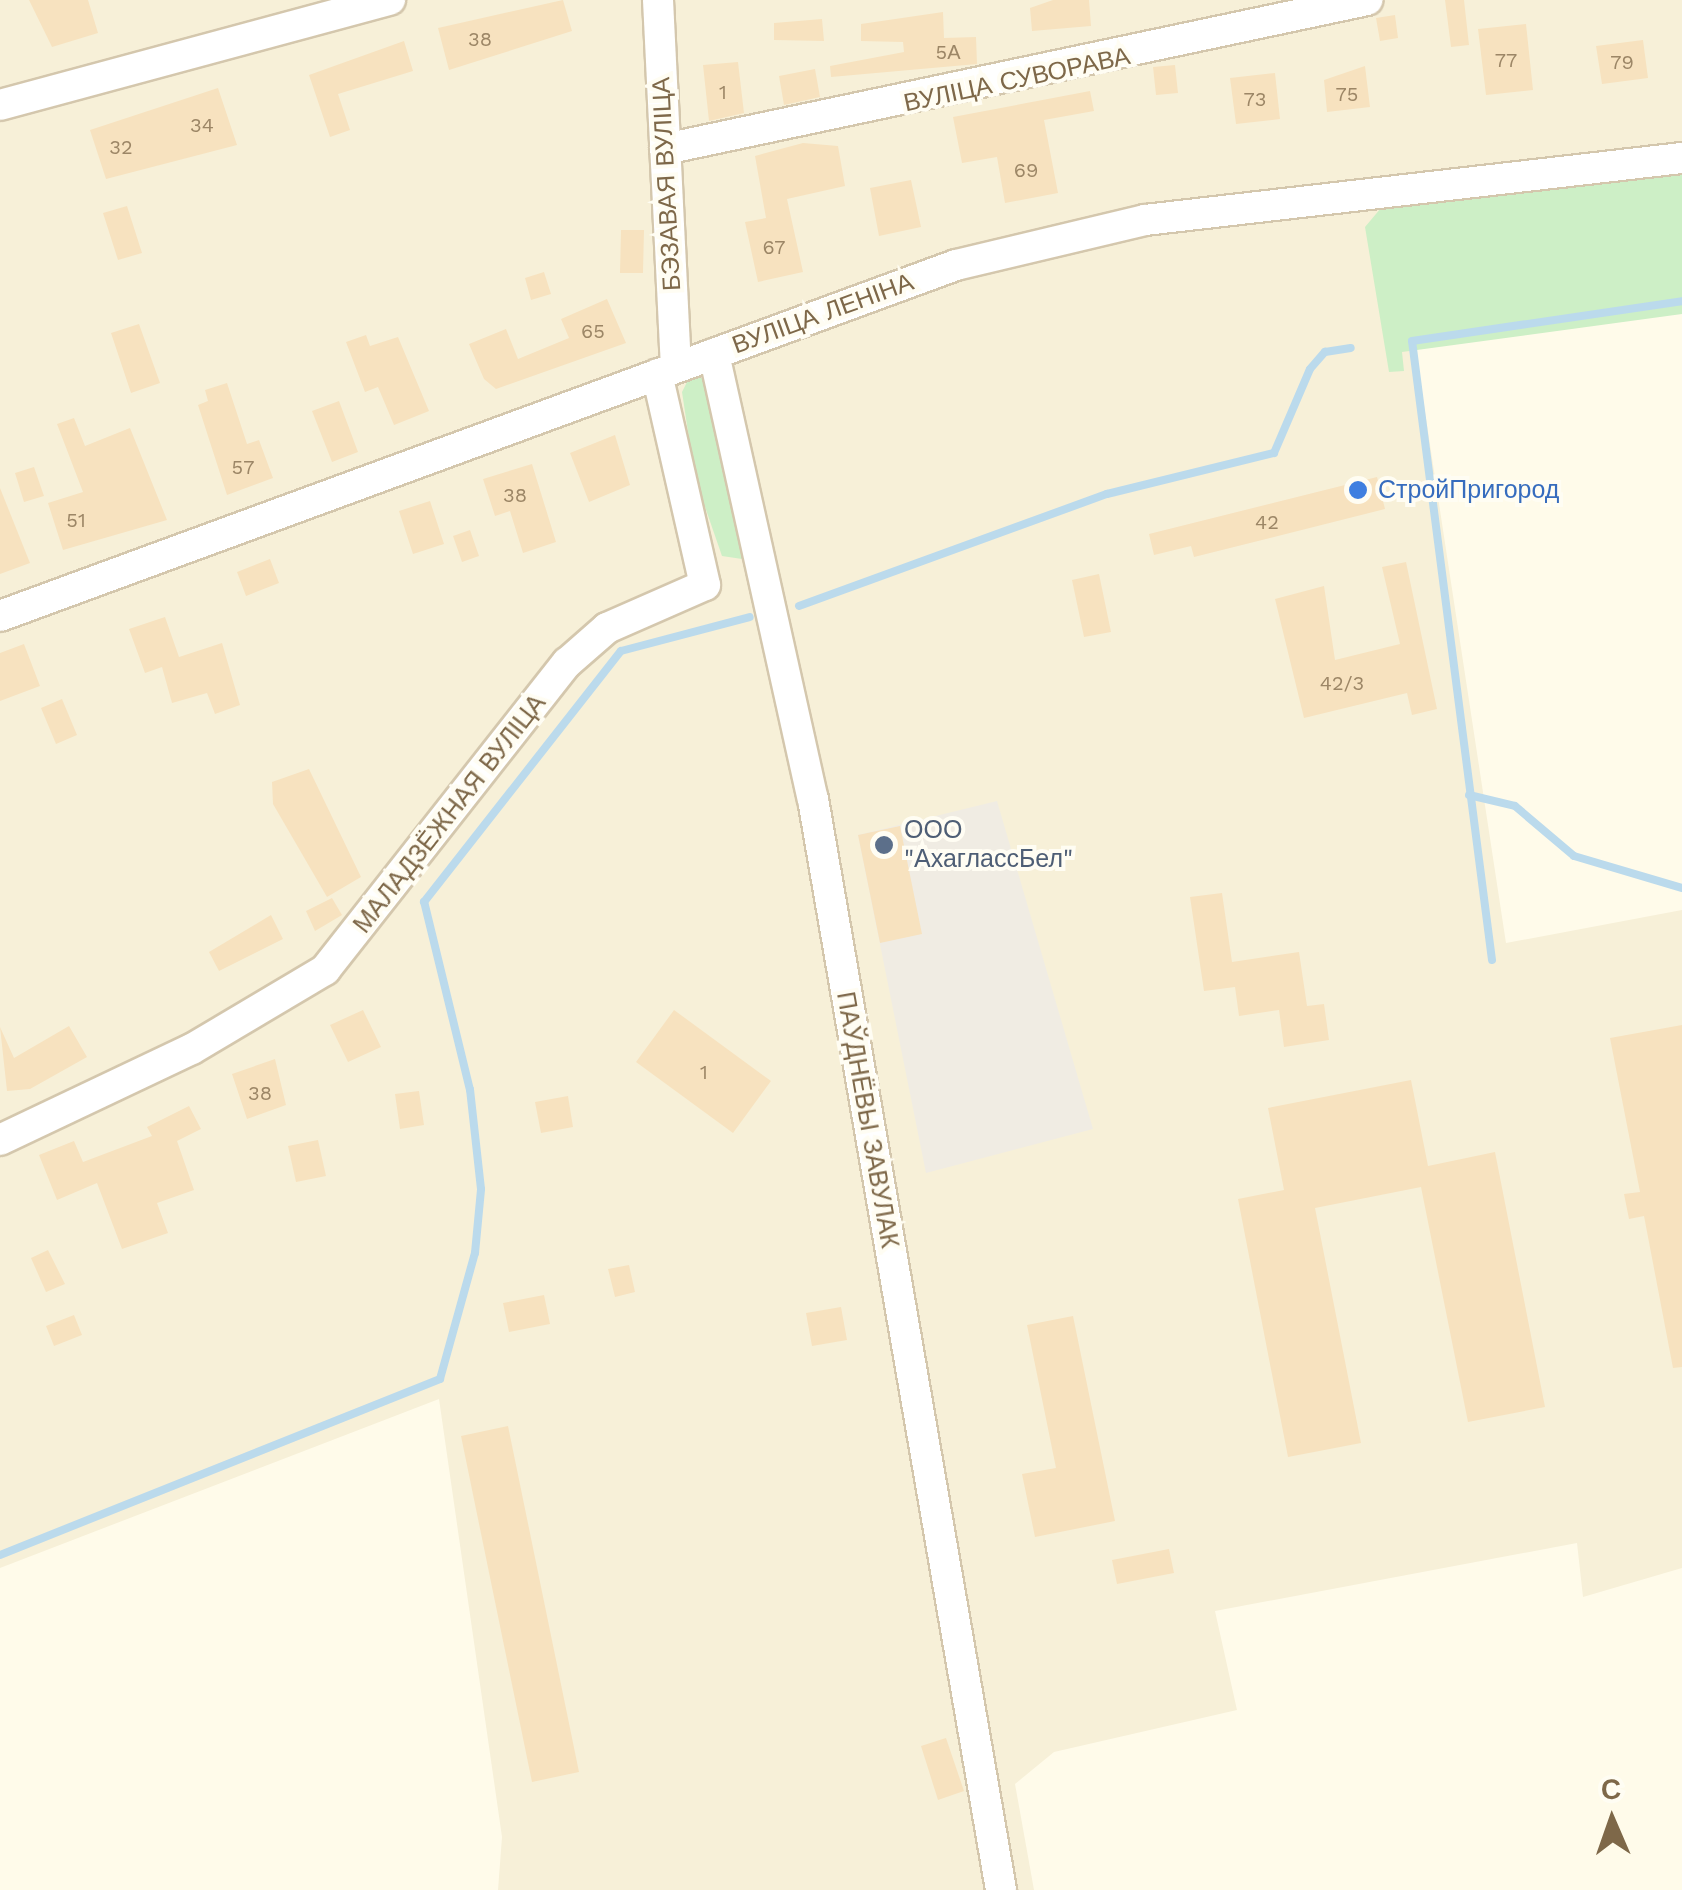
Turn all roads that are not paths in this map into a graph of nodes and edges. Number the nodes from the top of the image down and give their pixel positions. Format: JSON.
{"nodes":[{"id":1,"x":390,"y":0,"type":"edge"},
{"id":2,"x":658,"y":0,"type":"edge"},
{"id":3,"x":1367,"y":0,"type":"edge"},
{"id":4,"x":286,"y":13,"type":"edge"},
{"id":5,"x":0,"y":105,"type":"edge"},
{"id":6,"x":666,"y":150,"type":"junction"},
{"id":7,"x":1682,"y":158,"type":"edge"},
{"id":8,"x":714,"y":354,"type":"junction"},
{"id":9,"x":667,"y":370,"type":"junction"},
{"id":10,"x":0,"y":616,"type":"edge"},
{"id":11,"x":0,"y":1140,"type":"edge"},
{"id":12,"x":1001,"y":1890,"type":"edge"}],
"edges":[{"from":1,"to":4,"type":"street"},
{"from":2,"to":6,"type":"street","name":"БЭЗАВАЯ ВУЛІЦА"},
{"from":3,"to":6,"type":"street","name":"ВУЛІЦА СУВОРАВА"},
{"from":4,"to":5,"type":"street"},
{"from":6,"to":9,"type":"street","name":"БЭЗАВАЯ ВУЛІЦА"},
{"from":7,"to":8,"type":"street","name":"ВУЛІЦА ЛЕНІНА"},
{"from":8,"to":9,"type":"street","name":"ВУЛІЦА ЛЕНІНА"},
{"from":8,"to":12,"type":"street","name":"ПАЎДНЁВЫ ЗАВУЛАК"},
{"from":9,"to":10,"type":"street","name":"ВУЛІЦА ЛЕНІНА"},
{"from":9,"to":11,"type":"street","name":"МАЛАДЗЁЖНАЯ ВУЛІЦА"}]}
